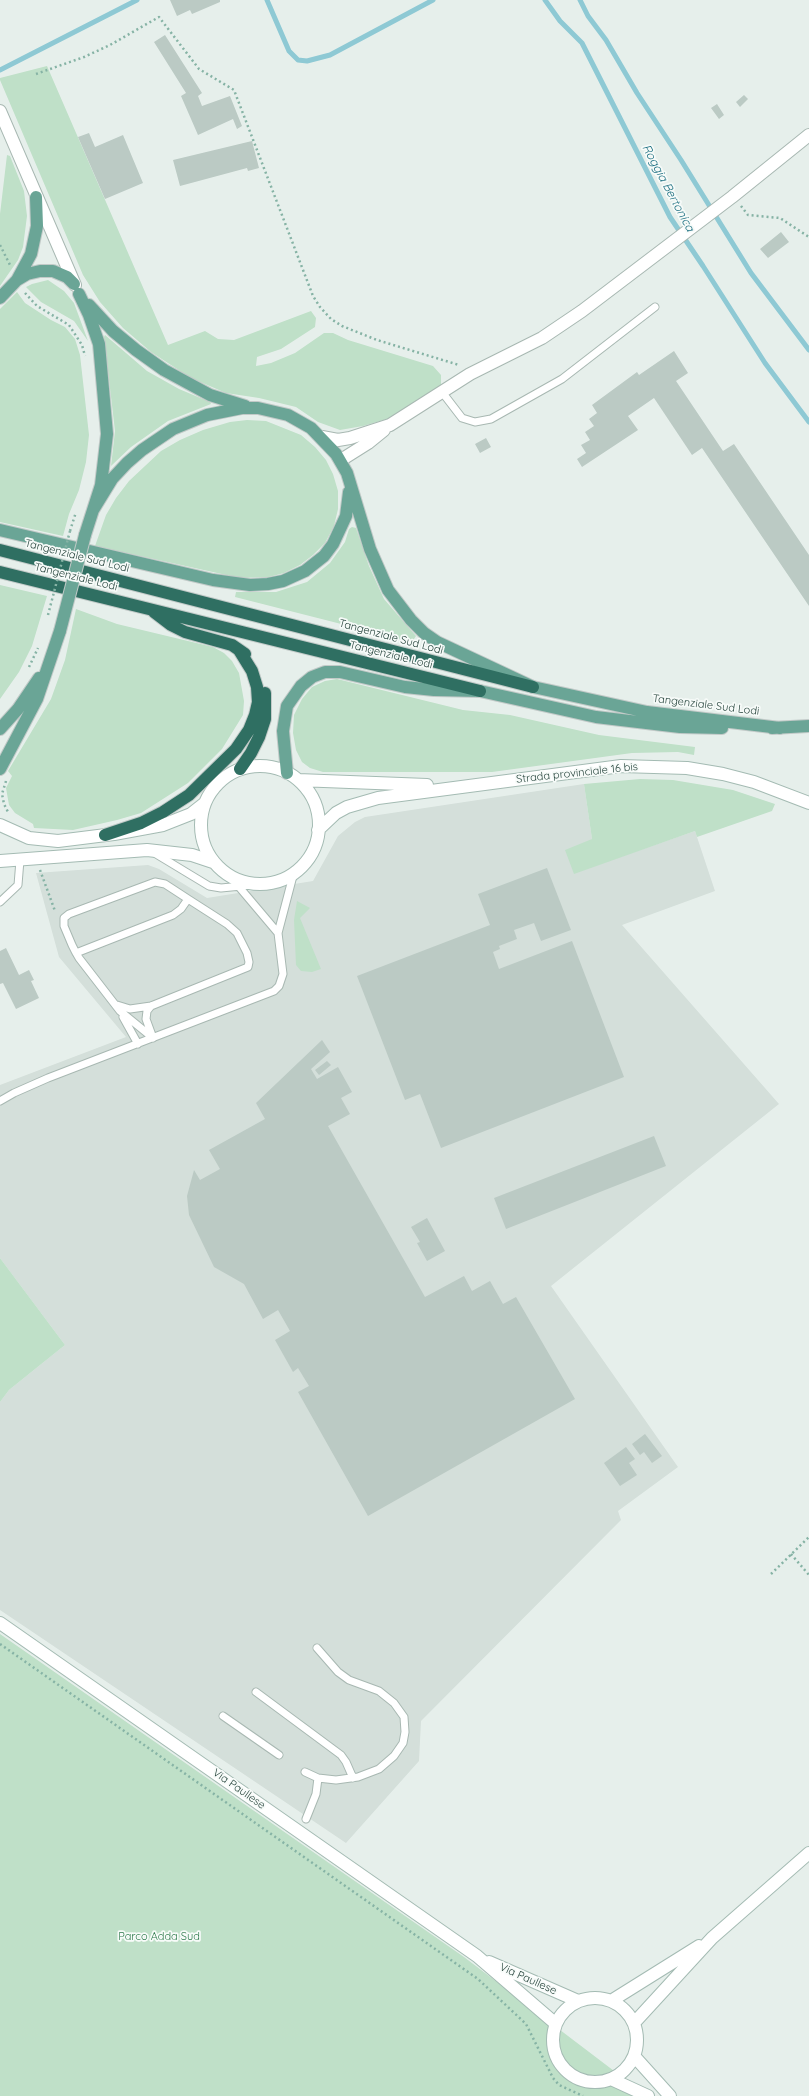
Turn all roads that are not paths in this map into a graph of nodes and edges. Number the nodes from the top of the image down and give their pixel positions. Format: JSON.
{"nodes":[{"id":1,"x":0,"y":112,"type":"edge"},
{"id":2,"x":809,"y":135,"type":"edge"},
{"id":3,"x":36,"y":197,"type":"junction"},
{"id":4,"x":17,"y":280,"type":"junction"},
{"id":5,"x":77,"y":289,"type":"junction"},
{"id":6,"x":0,"y":298,"type":"edge"},
{"id":7,"x":655,"y":307,"type":"dead end"},
{"id":8,"x":442,"y":392,"type":"junction"},
{"id":9,"x":258,"y":408,"type":"junction"},
{"id":10,"x":390,"y":425,"type":"junction"},
{"id":11,"x":322,"y":437,"type":"junction"},
{"id":12,"x":340,"y":460,"type":"junction"},
{"id":13,"x":347,"y":473,"type":"junction"},
{"id":14,"x":93,"y":510,"type":"junction"},
{"id":15,"x":0,"y":530,"type":"edge"},
{"id":16,"x":0,"y":550,"type":"edge"},
{"id":17,"x":0,"y":572,"type":"edge"},
{"id":18,"x":148,"y":608,"type":"junction"},
{"id":19,"x":239,"y":650,"type":"junction"},
{"id":20,"x":54,"y":653,"type":"junction"},
{"id":21,"x":533,"y":687,"type":"junction"},
{"id":22,"x":480,"y":691,"type":"junction"},
{"id":23,"x":809,"y":726,"type":"edge"},
{"id":24,"x":780,"y":728,"type":"junction"},
{"id":25,"x":0,"y":729,"type":"edge"},
{"id":26,"x":0,"y":769,"type":"edge"},
{"id":27,"x":240,"y":769,"type":"junction"},
{"id":28,"x":287,"y":773,"type":"junction"},
{"id":29,"x":298,"y":780,"type":"junction"},
{"id":30,"x":460,"y":786,"type":"junction"},
{"id":31,"x":787,"y":794,"type":"junction"},
{"id":32,"x":809,"y":799,"type":"edge"},
{"id":33,"x":205,"y":803,"type":"junction"},
{"id":34,"x":809,"y":803,"type":"edge"},
{"id":35,"x":0,"y":825,"type":"edge"},
{"id":36,"x":318,"y":830,"type":"junction"},
{"id":37,"x":105,"y":835,"type":"junction"},
{"id":38,"x":147,"y":850,"type":"junction"},
{"id":39,"x":0,"y":861,"type":"edge"},
{"id":40,"x":213,"y":862,"type":"junction"},
{"id":41,"x":20,"y":865,"type":"junction"},
{"id":42,"x":294,"y":872,"type":"junction"},
{"id":43,"x":229,"y":875,"type":"junction"},
{"id":44,"x":262,"y":884,"type":"junction"},
{"id":45,"x":238,"y":886,"type":"junction"},
{"id":46,"x":188,"y":899,"type":"junction"},
{"id":47,"x":0,"y":902,"type":"edge"},
{"id":48,"x":278,"y":933,"type":"junction"},
{"id":49,"x":76,"y":953,"type":"junction"},
{"id":50,"x":115,"y":1004,"type":"junction"},
{"id":51,"x":151,"y":1006,"type":"junction"},
{"id":52,"x":120,"y":1011,"type":"junction"},
{"id":53,"x":153,"y":1038,"type":"junction"},
{"id":54,"x":138,"y":1044,"type":"junction"},
{"id":55,"x":0,"y":1101,"type":"edge"},
{"id":56,"x":0,"y":1623,"type":"edge"},
{"id":57,"x":317,"y":1648,"type":"dead end"},
{"id":58,"x":256,"y":1692,"type":"dead end"},
{"id":59,"x":223,"y":1716,"type":"dead end"},
{"id":60,"x":279,"y":1755,"type":"dead end"},
{"id":61,"x":305,"y":1772,"type":"dead end"},
{"id":62,"x":318,"y":1778,"type":"junction"},
{"id":63,"x":353,"y":1778,"type":"junction"},
{"id":64,"x":306,"y":1819,"type":"dead end"},
{"id":65,"x":809,"y":1853,"type":"edge"},
{"id":66,"x":712,"y":1938,"type":"junction"},
{"id":67,"x":477,"y":1956,"type":"junction"},
{"id":68,"x":578,"y":2001,"type":"junction"},
{"id":69,"x":611,"y":2001,"type":"junction"},
{"id":70,"x":556,"y":2024,"type":"junction"},
{"id":71,"x":634,"y":2024,"type":"junction"},
{"id":72,"x":634,"y":2056,"type":"junction"},
{"id":73,"x":611,"y":2079,"type":"junction"},
{"id":74,"x":648,"y":2096,"type":"edge"},
{"id":75,"x":670,"y":2096,"type":"edge"}],
"edges":[{"from":1,"to":3,"type":"main road"},
{"from":2,"to":8,"type":"main road"},
{"from":3,"to":4,"type":"main road"},
{"from":3,"to":5,"type":"main road"},
{"from":4,"to":5,"type":"main road"},
{"from":4,"to":6,"type":"main road"},
{"from":5,"to":9,"type":"main road"},
{"from":5,"to":14,"type":"main road"},
{"from":7,"to":8,"type":"lane"},
{"from":8,"to":10,"type":"main road"},
{"from":9,"to":11,"type":"main road"},
{"from":9,"to":14,"type":"main road"},
{"from":10,"to":11,"type":"main road"},
{"from":10,"to":12,"type":"main road"},
{"from":11,"to":12,"type":"main road"},
{"from":12,"to":13,"type":"main road"},
{"from":13,"to":15,"type":"main road"},
{"from":13,"to":21,"type":"main road"},
{"from":14,"to":20,"type":"main road","bridge":true},
{"from":16,"to":21,"type":"highway","name":"Tangenziale Sud Lodi"},
{"from":17,"to":18,"type":"highway","name":"Tangenziale Lodi"},
{"from":18,"to":19,"type":"highway"},
{"from":18,"to":22,"type":"highway","name":"Tangenziale Lodi"},
{"from":19,"to":27,"type":"highway"},
{"from":19,"to":37,"type":"highway"},
{"from":20,"to":25,"type":"main road"},
{"from":20,"to":26,"type":"main road"},
{"from":21,"to":24,"type":"main road","name":"Tangenziale Sud Lodi"},
{"from":22,"to":24,"type":"main road","name":"Tangenziale Lodi"},
{"from":22,"to":28,"type":"main road"},
{"from":23,"to":24,"type":"main road"},
{"from":27,"to":28,"type":"main road"},
{"from":27,"to":33,"type":"main road"},
{"from":28,"to":29,"type":"main road"},
{"from":29,"to":30,"type":"main road","name":"Strada provinciale 16 bis"},
{"from":29,"to":36,"type":"main road"},
{"from":30,"to":31,"type":"main road","name":"Strada provinciale 16 bis"},
{"from":30,"to":36,"type":"main road","name":"Strada provinciale 16 bis"},
{"from":31,"to":32,"type":"lane"},
{"from":31,"to":34,"type":"main road","name":"Strada provinciale 16 bis"},
{"from":33,"to":37,"type":"main road"},
{"from":33,"to":40,"type":"main road"},
{"from":35,"to":37,"type":"main road"},
{"from":36,"to":42,"type":"main road"},
{"from":38,"to":40,"type":"main road"},
{"from":38,"to":41,"type":"main road"},
{"from":38,"to":45,"type":"lane"},
{"from":39,"to":41,"type":"main road"},
{"from":40,"to":43,"type":"main road"},
{"from":41,"to":47,"type":"lane"},
{"from":42,"to":44,"type":"main road"},
{"from":42,"to":48,"type":"lane"},
{"from":43,"to":44,"type":"main road"},
{"from":43,"to":45,"type":"lane"},
{"from":44,"to":45,"type":"lane"},
{"from":45,"to":48,"type":"lane"},
{"from":46,"to":49,"type":"lane"},
{"from":46,"to":49,"type":"lane"},
{"from":46,"to":51,"type":"lane"},
{"from":48,"to":53,"type":"lane"},
{"from":49,"to":50,"type":"lane"},
{"from":50,"to":51,"type":"lane"},
{"from":50,"to":52,"type":"lane"},
{"from":51,"to":53,"type":"lane"},
{"from":52,"to":53,"type":"lane"},
{"from":52,"to":54,"type":"lane"},
{"from":53,"to":54,"type":"lane"},
{"from":54,"to":55,"type":"lane"},
{"from":56,"to":67,"type":"main road","name":"Via Paullese"},
{"from":57,"to":63,"type":"lane"},
{"from":58,"to":63,"type":"lane"},
{"from":59,"to":60,"type":"lane"},
{"from":61,"to":62,"type":"lane"},
{"from":62,"to":63,"type":"lane"},
{"from":62,"to":64,"type":"lane"},
{"from":65,"to":66,"type":"main road"},
{"from":66,"to":69,"type":"main road"},
{"from":66,"to":71,"type":"main road"},
{"from":67,"to":68,"type":"main road","name":"Via Paullese"},
{"from":67,"to":70,"type":"main road","name":"Via Paullese"},
{"from":68,"to":69,"type":"main road"},
{"from":68,"to":70,"type":"main road"},
{"from":69,"to":71,"type":"main road"},
{"from":70,"to":73,"type":"main road"},
{"from":71,"to":72,"type":"main road"},
{"from":72,"to":73,"type":"main road"},
{"from":72,"to":75,"type":"main road"},
{"from":73,"to":74,"type":"main road"}]}
